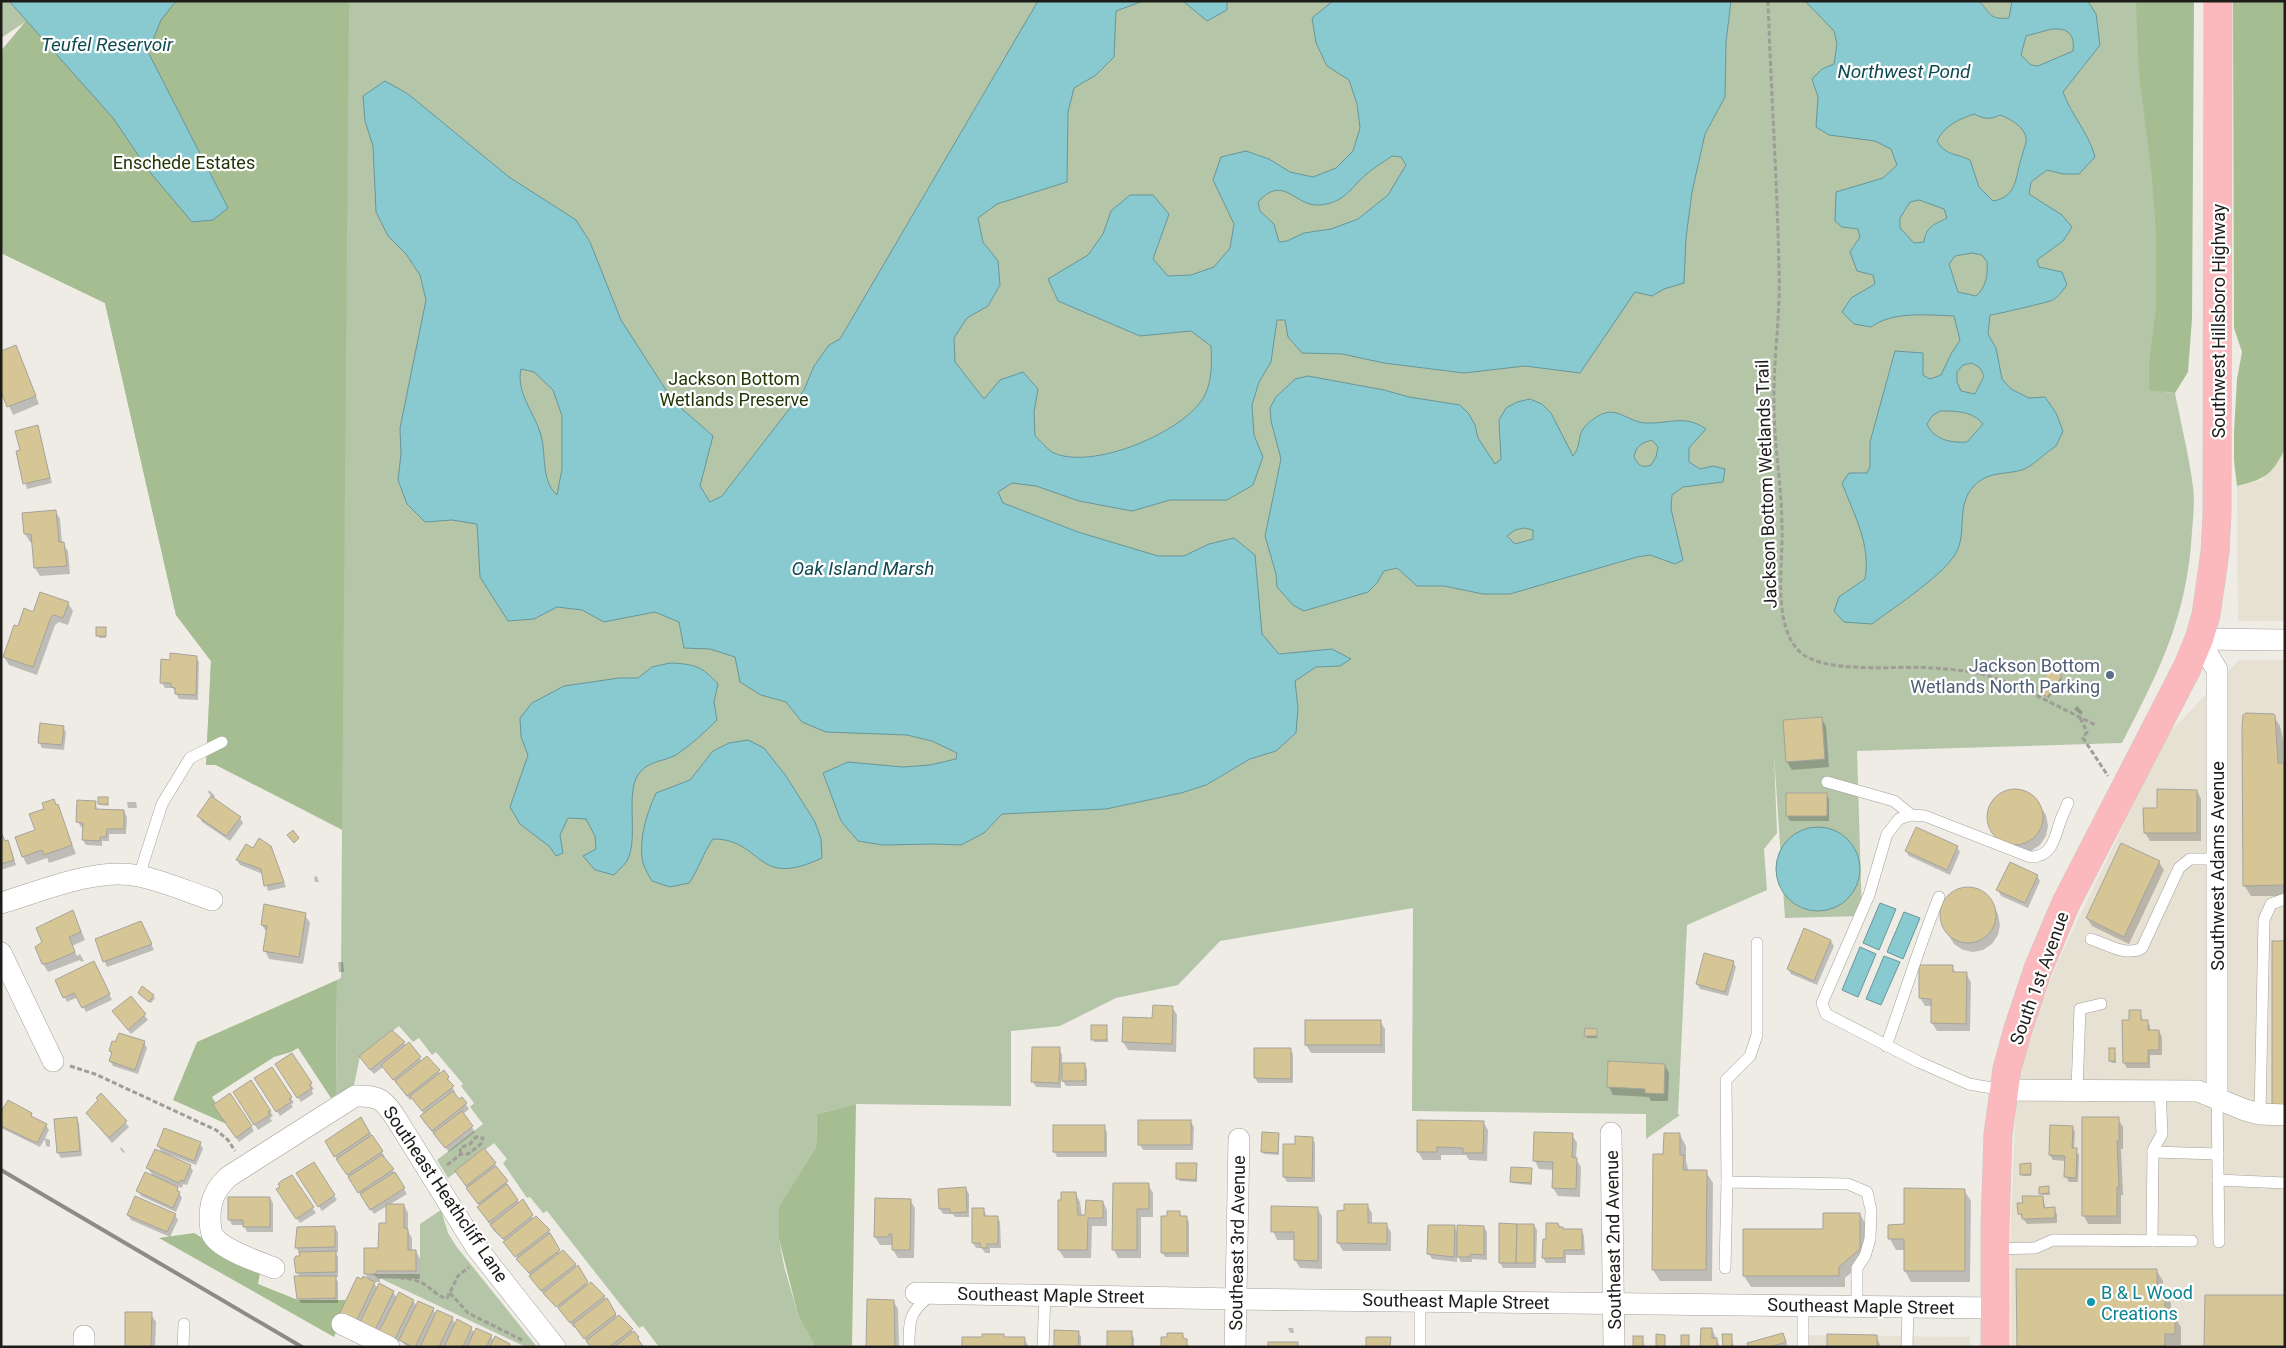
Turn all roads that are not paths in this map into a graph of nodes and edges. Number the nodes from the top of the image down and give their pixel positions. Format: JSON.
{"nodes":[{"id":1,"x":2218,"y":1,"type":"edge"},
{"id":2,"x":2199,"y":639,"type":"junction"},
{"id":3,"x":2285,"y":640,"type":"edge"},
{"id":4,"x":222,"y":742,"type":"dead end"},
{"id":5,"x":1827,"y":782,"type":"dead end"},
{"id":6,"x":2068,"y":803,"type":"dead end"},
{"id":7,"x":1912,"y":815,"type":"junction"},
{"id":8,"x":2217,"y":860,"type":"junction"},
{"id":9,"x":139,"y":876,"type":"junction"},
{"id":10,"x":1939,"y":897,"type":"dead end"},
{"id":11,"x":2285,"y":899,"type":"edge"},
{"id":12,"x":212,"y":900,"type":"dead end"},
{"id":13,"x":1,"y":903,"type":"edge"},
{"id":14,"x":2091,"y":939,"type":"dead end"},
{"id":15,"x":1757,"y":943,"type":"dead end"},
{"id":16,"x":1,"y":953,"type":"edge"},
{"id":17,"x":2101,"y":1004,"type":"dead end"},
{"id":18,"x":1886,"y":1046,"type":"junction"},
{"id":19,"x":53,"y":1060,"type":"road end"},
{"id":20,"x":2077,"y":1089,"type":"junction"},
{"id":21,"x":2004,"y":1090,"type":"junction"},
{"id":22,"x":2160,"y":1090,"type":"junction"},
{"id":23,"x":2217,"y":1098,"type":"junction"},
{"id":24,"x":2260,"y":1114,"type":"junction"},
{"id":25,"x":2285,"y":1115,"type":"edge"},
{"id":26,"x":1611,"y":1133,"type":"dead end"},
{"id":27,"x":1239,"y":1139,"type":"dead end"},
{"id":28,"x":2153,"y":1152,"type":"junction"},
{"id":29,"x":2218,"y":1154,"type":"junction"},
{"id":30,"x":2218,"y":1180,"type":"junction"},
{"id":31,"x":1727,"y":1182,"type":"junction"},
{"id":32,"x":2285,"y":1183,"type":"edge"},
{"id":33,"x":2152,"y":1241,"type":"junction"},
{"id":34,"x":2192,"y":1241,"type":"dead end"},
{"id":35,"x":2219,"y":1242,"type":"dead end"},
{"id":36,"x":1995,"y":1249,"type":"junction"},
{"id":37,"x":274,"y":1268,"type":"dead end"},
{"id":38,"x":1726,"y":1268,"type":"dead end"},
{"id":39,"x":925,"y":1293,"type":"joint"},
{"id":40,"x":1045,"y":1295,"type":"junction"},
{"id":41,"x":1236,"y":1299,"type":"junction"},
{"id":42,"x":1420,"y":1300,"type":"junction"},
{"id":43,"x":1614,"y":1303,"type":"junction"},
{"id":44,"x":1803,"y":1305,"type":"junction"},
{"id":45,"x":1857,"y":1306,"type":"junction"},
{"id":46,"x":1908,"y":1307,"type":"junction"},
{"id":47,"x":1996,"y":1308,"type":"junction"},
{"id":48,"x":184,"y":1324,"type":"dead end"},
{"id":49,"x":342,"y":1324,"type":"dead end"},
{"id":50,"x":549,"y":1340,"type":"edge"},
{"id":51,"x":183,"y":1347,"type":"edge"},
{"id":52,"x":389,"y":1347,"type":"edge"},
{"id":53,"x":909,"y":1347,"type":"edge"},
{"id":54,"x":1044,"y":1347,"type":"edge"},
{"id":55,"x":1235,"y":1347,"type":"edge"},
{"id":56,"x":1420,"y":1347,"type":"edge"},
{"id":57,"x":1614,"y":1347,"type":"edge"},
{"id":58,"x":1803,"y":1347,"type":"edge"},
{"id":59,"x":1908,"y":1347,"type":"edge"},
{"id":60,"x":1995,"y":1347,"type":"edge"}],
"edges":[{"from":1,"to":2,"type":"main road","name":"Southwest Hillsboro Highway"},
{"from":2,"to":3,"type":"street"},
{"from":2,"to":8,"type":"street","name":"Southwest Adams Avenue"},
{"from":2,"to":21,"type":"main road","name":"South 1st Avenue"},
{"from":4,"to":9,"type":"lane"},
{"from":5,"to":7,"type":"lane"},
{"from":6,"to":7,"type":"lane"},
{"from":7,"to":18,"type":"lane"},
{"from":8,"to":14,"type":"lane"},
{"from":8,"to":23,"type":"street","name":"Southwest Adams Avenue"},
{"from":9,"to":12,"type":"street"},
{"from":9,"to":13,"type":"street"},
{"from":10,"to":18,"type":"lane"},
{"from":11,"to":24,"type":"lane"},
{"from":15,"to":31,"type":"lane"},
{"from":16,"to":19,"type":"street"},
{"from":17,"to":20,"type":"lane"},
{"from":18,"to":21,"type":"lane"},
{"from":20,"to":21,"type":"street"},
{"from":20,"to":22,"type":"street"},
{"from":21,"to":36,"type":"main road","name":"South 1st Avenue"},
{"from":22,"to":23,"type":"street"},
{"from":22,"to":28,"type":"lane"},
{"from":23,"to":24,"type":"street"},
{"from":23,"to":29,"type":"lane"},
{"from":24,"to":25,"type":"street"},
{"from":26,"to":43,"type":"street","name":"Southeast 2nd Avenue"},
{"from":27,"to":41,"type":"street","name":"Southeast 3rd Avenue"},
{"from":28,"to":29,"type":"lane"},
{"from":28,"to":33,"type":"lane"},
{"from":29,"to":30,"type":"lane"},
{"from":30,"to":32,"type":"lane"},
{"from":30,"to":35,"type":"lane"},
{"from":31,"to":38,"type":"lane"},
{"from":31,"to":45,"type":"lane"},
{"from":33,"to":34,"type":"lane"},
{"from":33,"to":36,"type":"lane"},
{"from":36,"to":47,"type":"main road","name":"South 1st Avenue"},
{"from":37,"to":50,"type":"street","name":"Southeast Heathcliff Lane"},
{"from":39,"to":40,"type":"street","name":"Southeast Maple Street"},
{"from":39,"to":53,"type":"lane"},
{"from":40,"to":41,"type":"street","name":"Southeast Maple Street"},
{"from":40,"to":54,"type":"lane"},
{"from":41,"to":42,"type":"street","name":"Southeast Maple Street"},
{"from":41,"to":55,"type":"street","name":"Southeast 3rd Avenue"},
{"from":42,"to":43,"type":"street","name":"Southeast Maple Street"},
{"from":42,"to":56,"type":"lane"},
{"from":43,"to":44,"type":"street","name":"Southeast Maple Street"},
{"from":43,"to":57,"type":"street","name":"Southeast 2nd Avenue"},
{"from":44,"to":45,"type":"street","name":"Southeast Maple Street"},
{"from":44,"to":58,"type":"lane"},
{"from":45,"to":46,"type":"street","name":"Southeast Maple Street"},
{"from":46,"to":47,"type":"street","name":"Southeast Maple Street"},
{"from":46,"to":59,"type":"lane"},
{"from":47,"to":60,"type":"main road","name":"South 1st Avenue"},
{"from":48,"to":51,"type":"lane"},
{"from":49,"to":52,"type":"street"}]}
